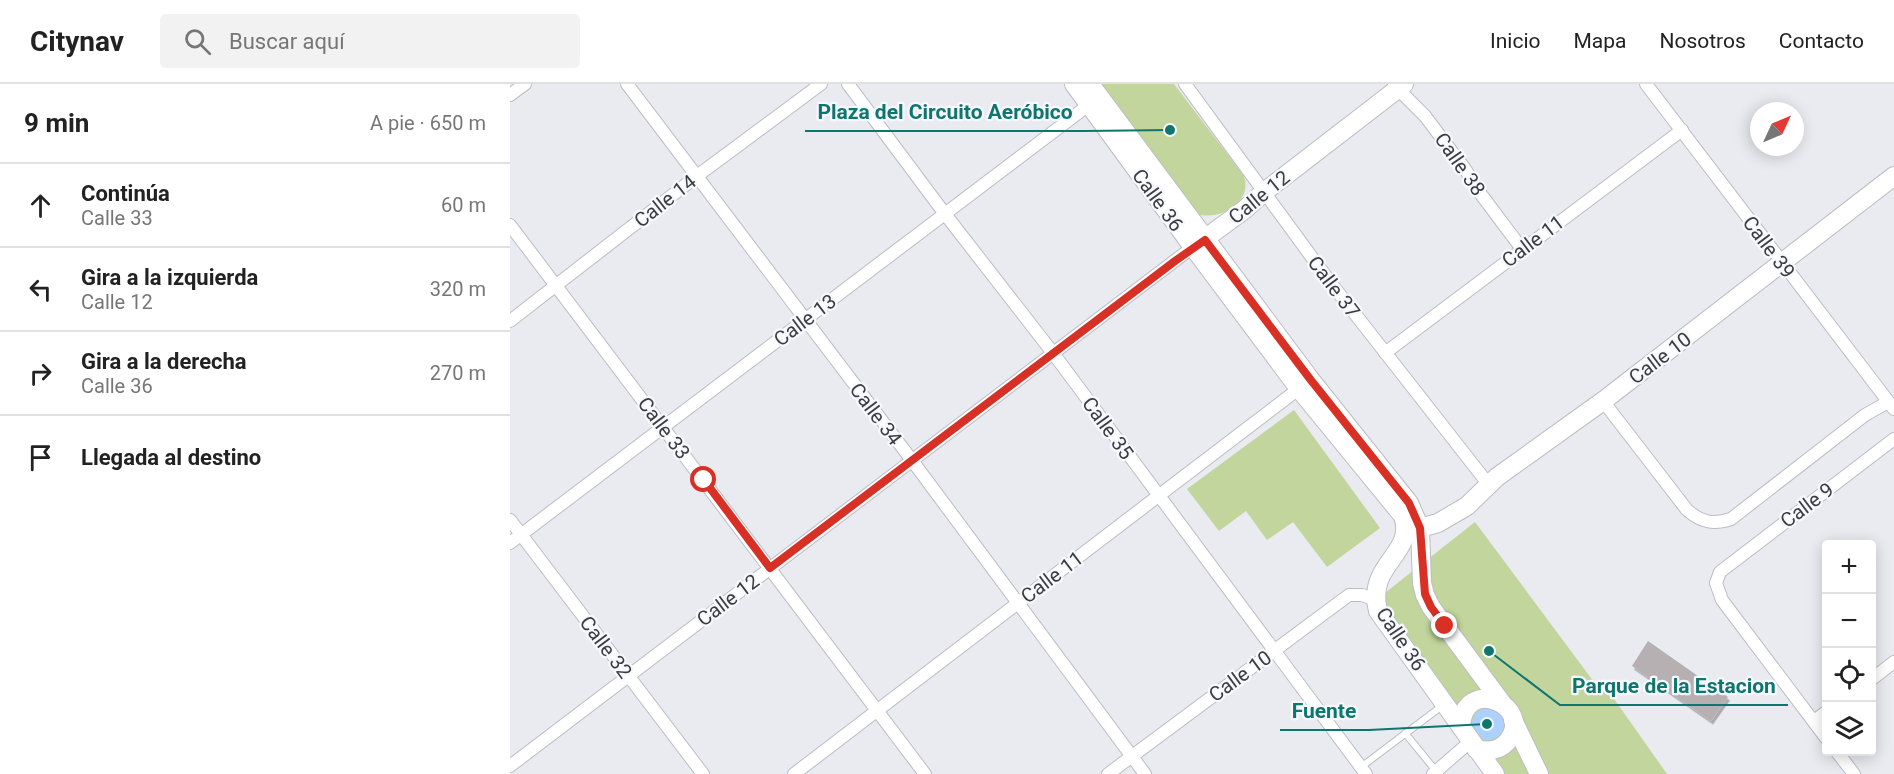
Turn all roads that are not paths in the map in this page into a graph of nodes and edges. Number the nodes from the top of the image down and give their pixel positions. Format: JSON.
{"nodes":[{"id":1,"x":525,"y":84,"type":"edge"},
{"id":2,"x":627,"y":84,"type":"edge"},
{"id":3,"x":821,"y":84,"type":"edge"},
{"id":4,"x":848,"y":84,"type":"edge"},
{"id":5,"x":1074,"y":84,"type":"edge"},
{"id":6,"x":1185,"y":84,"type":"edge"},
{"id":7,"x":1646,"y":84,"type":"edge"},
{"id":8,"x":1398,"y":86,"type":"edge"},
{"id":9,"x":510,"y":95,"type":"edge"},
{"id":10,"x":1093,"y":95,"type":"edge"},
{"id":11,"x":1682,"y":130,"type":"junction"},
{"id":12,"x":697,"y":176,"type":"junction"},
{"id":13,"x":1894,"y":176,"type":"edge"},
{"id":14,"x":1264,"y":192,"type":"junction"},
{"id":15,"x":945,"y":214,"type":"junction"},
{"id":16,"x":510,"y":225,"type":"edge"},
{"id":17,"x":1199,"y":244,"type":"junction"},
{"id":18,"x":1522,"y":249,"type":"junction"},
{"id":19,"x":1782,"y":264,"type":"junction"},
{"id":20,"x":556,"y":286,"type":"junction"},
{"id":21,"x":805,"y":320,"type":"junction"},
{"id":22,"x":510,"y":321,"type":"edge"},
{"id":23,"x":1053,"y":353,"type":"junction"},
{"id":24,"x":1385,"y":353,"type":"junction"},
{"id":25,"x":1305,"y":384,"type":"junction"},
{"id":26,"x":1603,"y":401,"type":"junction"},
{"id":27,"x":1891,"y":405,"type":"edge"},
{"id":28,"x":664,"y":428,"type":"junction"},
{"id":29,"x":1894,"y":439,"type":"edge"},
{"id":30,"x":911,"y":459,"type":"junction"},
{"id":31,"x":1489,"y":485,"type":"junction"},
{"id":32,"x":1158,"y":496,"type":"junction"},
{"id":33,"x":510,"y":520,"type":"edge"},
{"id":34,"x":1420,"y":528,"type":"junction"},
{"id":35,"x":521,"y":534,"type":"junction"},
{"id":36,"x":510,"y":543,"type":"edge"},
{"id":37,"x":770,"y":568,"type":"junction"},
{"id":38,"x":1376,"y":600,"type":"junction"},
{"id":39,"x":1017,"y":603,"type":"junction"},
{"id":40,"x":1274,"y":651,"type":"junction"},
{"id":41,"x":1894,"y":662,"type":"edge"},
{"id":42,"x":627,"y":676,"type":"junction"},
{"id":43,"x":1876,"y":676,"type":"edge"},
{"id":44,"x":1445,"y":703,"type":"junction"},
{"id":45,"x":1502,"y":703,"type":"junction"},
{"id":46,"x":877,"y":710,"type":"junction"},
{"id":47,"x":1822,"y":716,"type":"edge"},
{"id":48,"x":1513,"y":720,"type":"junction"},
{"id":49,"x":1814,"y":722,"type":"junction"},
{"id":50,"x":1822,"y":732,"type":"edge"},
{"id":51,"x":1405,"y":733,"type":"junction"},
{"id":52,"x":1470,"y":739,"type":"junction"},
{"id":53,"x":1132,"y":756,"type":"junction"},
{"id":54,"x":1840,"y":756,"type":"edge"},
{"id":55,"x":510,"y":766,"type":"edge"},
{"id":56,"x":1364,"y":770,"type":"edge"},
{"id":57,"x":1434,"y":773,"type":"edge"},
{"id":58,"x":704,"y":774,"type":"edge"},
{"id":59,"x":794,"y":774,"type":"edge"},
{"id":60,"x":926,"y":774,"type":"edge"},
{"id":61,"x":1108,"y":774,"type":"edge"},
{"id":62,"x":1145,"y":774,"type":"edge"},
{"id":63,"x":1495,"y":774,"type":"edge"},
{"id":64,"x":1539,"y":774,"type":"edge"},
{"id":65,"x":1854,"y":774,"type":"edge"}],
"edges":[{"from":1,"to":9,"type":"street"},
{"from":2,"to":12,"type":"street","name":"Calle 34"},
{"from":3,"to":12,"type":"street","name":"Calle 14"},
{"from":4,"to":15,"type":"street","name":"Calle 35"},
{"from":5,"to":10,"type":"street","name":"Calle 36"},
{"from":6,"to":14,"type":"street","name":"Calle 37"},
{"from":7,"to":11,"type":"street","name":"Calle 39"},
{"from":8,"to":14,"type":"street","name":"Calle 12"},
{"from":8,"to":18,"type":"street","name":"Calle 38"},
{"from":10,"to":15,"type":"street","name":"Calle 13"},
{"from":10,"to":17,"type":"street","name":"Calle 36"},
{"from":11,"to":18,"type":"street","name":"Calle 11"},
{"from":11,"to":19,"type":"street","name":"Calle 39"},
{"from":12,"to":20,"type":"street","name":"Calle 14"},
{"from":12,"to":21,"type":"street","name":"Calle 34"},
{"from":13,"to":19,"type":"street","name":"Calle 10"},
{"from":14,"to":17,"type":"street","name":"Calle 12"},
{"from":14,"to":24,"type":"street","name":"Calle 37"},
{"from":15,"to":21,"type":"street","name":"Calle 13"},
{"from":15,"to":23,"type":"street","name":"Calle 35"},
{"from":16,"to":20,"type":"street","name":"Calle 33"},
{"from":17,"to":23,"type":"street","name":"Calle 12"},
{"from":17,"to":25,"type":"street","name":"Calle 36"},
{"from":18,"to":24,"type":"street","name":"Calle 11"},
{"from":19,"to":26,"type":"street","name":"Calle 10"},
{"from":19,"to":27,"type":"street","name":"Calle 39"},
{"from":20,"to":22,"type":"street","name":"Calle 14"},
{"from":20,"to":28,"type":"street","name":"Calle 33"},
{"from":21,"to":28,"type":"street","name":"Calle 13"},
{"from":21,"to":30,"type":"street","name":"Calle 34"},
{"from":23,"to":30,"type":"street","name":"Calle 12"},
{"from":23,"to":32,"type":"street","name":"Calle 35"},
{"from":24,"to":31,"type":"street","name":"Calle 37"},
{"from":25,"to":32,"type":"street","name":"Calle 11"},
{"from":25,"to":34,"type":"street","name":"Calle 36"},
{"from":25,"to":38,"type":"street","name":"Calle 36"},
{"from":26,"to":27,"type":"street"},
{"from":26,"to":31,"type":"street","name":"Calle 10"},
{"from":28,"to":35,"type":"street","name":"Calle 13"},
{"from":28,"to":37,"type":"street","name":"Calle 33"},
{"from":29,"to":49,"type":"street","name":"Calle 9"},
{"from":30,"to":37,"type":"street","name":"Calle 12"},
{"from":30,"to":39,"type":"street","name":"Calle 34"},
{"from":31,"to":34,"type":"street","name":"Calle 10"},
{"from":32,"to":39,"type":"street","name":"Calle 11"},
{"from":32,"to":40,"type":"street","name":"Calle 35"},
{"from":33,"to":35,"type":"street","name":"Calle 32"},
{"from":34,"to":45,"type":"street","name":"Calle 36"},
{"from":35,"to":36,"type":"street","name":"Calle 13"},
{"from":35,"to":42,"type":"street","name":"Calle 32"},
{"from":37,"to":42,"type":"street","name":"Calle 12"},
{"from":37,"to":46,"type":"street","name":"Calle 33"},
{"from":38,"to":40,"type":"street","name":"Calle 10"},
{"from":38,"to":44,"type":"street","name":"Calle 36"},
{"from":39,"to":46,"type":"street","name":"Calle 11"},
{"from":39,"to":53,"type":"street","name":"Calle 34"},
{"from":40,"to":53,"type":"street","name":"Calle 10"},
{"from":40,"to":56,"type":"street","name":"Calle 35"},
{"from":41,"to":43,"type":"street"},
{"from":42,"to":55,"type":"street","name":"Calle 12"},
{"from":42,"to":58,"type":"street","name":"Calle 32"},
{"from":44,"to":51,"type":"lane"},
{"from":44,"to":52,"type":"street","name":"Calle 36"},
{"from":45,"to":48,"type":"street"},
{"from":45,"to":52,"type":"street"},
{"from":46,"to":59,"type":"street","name":"Calle 11"},
{"from":46,"to":60,"type":"street","name":"Calle 33"},
{"from":47,"to":49,"type":"street"},
{"from":48,"to":52,"type":"street"},
{"from":48,"to":64,"type":"street"},
{"from":49,"to":50,"type":"street"},
{"from":51,"to":56,"type":"lane"},
{"from":51,"to":57,"type":"lane"},
{"from":52,"to":57,"type":"street"},
{"from":52,"to":63,"type":"street","name":"Calle 36"},
{"from":53,"to":61,"type":"street","name":"Calle 10"},
{"from":53,"to":62,"type":"street","name":"Calle 34"},
{"from":54,"to":65,"type":"street"}]}
